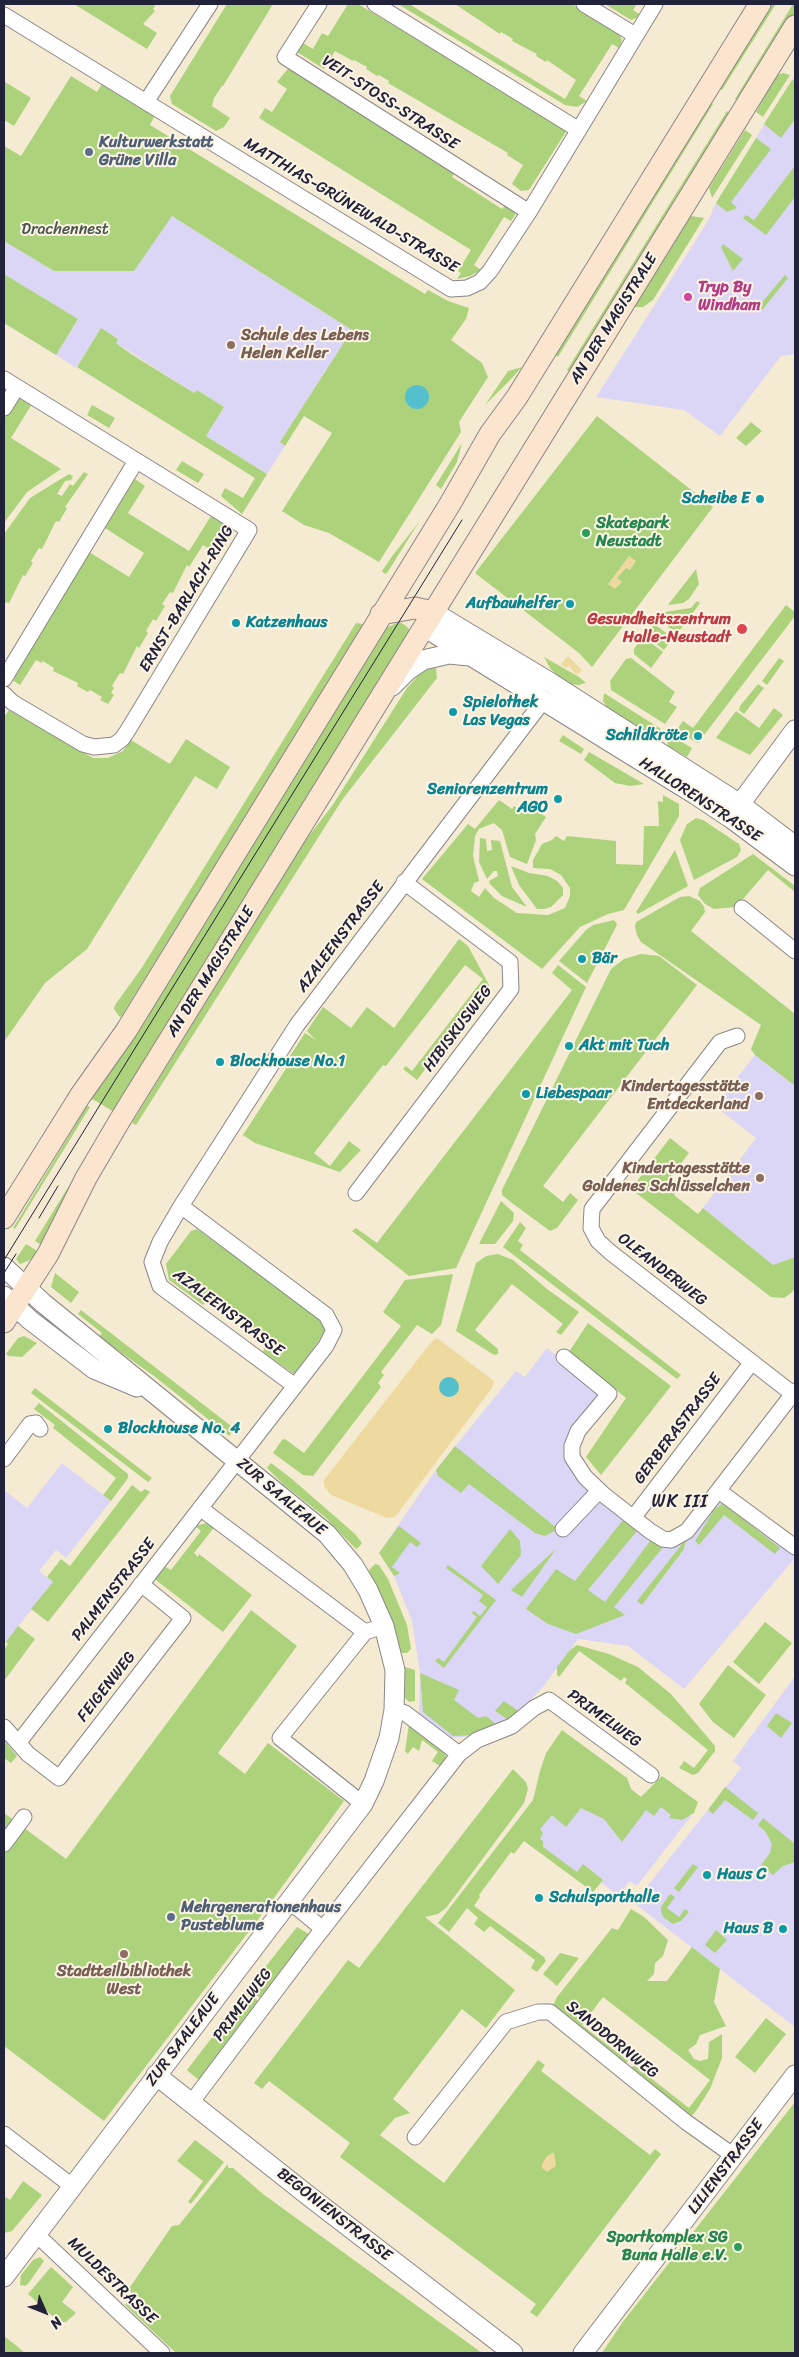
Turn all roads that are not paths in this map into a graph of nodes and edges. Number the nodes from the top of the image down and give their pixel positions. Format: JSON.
{"nodes":[{"id":1,"x":210,"y":4,"type":"edge"},
{"id":2,"x":319,"y":4,"type":"edge"},
{"id":3,"x":376,"y":4,"type":"edge"},
{"id":4,"x":585,"y":4,"type":"edge"},
{"id":5,"x":654,"y":4,"type":"edge"},
{"id":6,"x":760,"y":4,"type":"edge"},
{"id":7,"x":4,"y":15,"type":"edge"},
{"id":8,"x":795,"y":26,"type":"edge"},
{"id":9,"x":635,"y":35,"type":"junction"},
{"id":10,"x":146,"y":102,"type":"junction"},
{"id":11,"x":579,"y":130,"type":"junction"},
{"id":12,"x":529,"y":212,"type":"junction"},
{"id":13,"x":10,"y":383,"type":"edge"},
{"id":14,"x":4,"y":408,"type":"edge"},
{"id":15,"x":136,"y":461,"type":"junction"},
{"id":16,"x":400,"y":584,"type":"junction"},
{"id":17,"x":411,"y":609,"type":"junction"},
{"id":18,"x":381,"y":614,"type":"junction"},
{"id":19,"x":429,"y":619,"type":"junction"},
{"id":20,"x":476,"y":658,"type":"junction"},
{"id":21,"x":4,"y":679,"type":"edge"},
{"id":22,"x":4,"y":694,"type":"edge"},
{"id":23,"x":380,"y":698,"type":"junction"},
{"id":24,"x":543,"y":701,"type":"junction"},
{"id":25,"x":795,"y":730,"type":"edge"},
{"id":26,"x":736,"y":811,"type":"junction"},
{"id":27,"x":795,"y":846,"type":"edge"},
{"id":28,"x":795,"y":866,"type":"edge"},
{"id":29,"x":404,"y":882,"type":"junction"},
{"id":30,"x":742,"y":908,"type":"dead end"},
{"id":31,"x":795,"y":950,"type":"edge"},
{"id":32,"x":737,"y":1036,"type":"dead end"},
{"id":33,"x":356,"y":1193,"type":"dead end"},
{"id":34,"x":181,"y":1206,"type":"junction"},
{"id":35,"x":4,"y":1218,"type":"edge"},
{"id":36,"x":4,"y":1267,"type":"edge"},
{"id":37,"x":26,"y":1288,"type":"junction"},
{"id":38,"x":7,"y":1308,"type":"edge"},
{"id":39,"x":564,"y":1358,"type":"dead end"},
{"id":40,"x":752,"y":1362,"type":"junction"},
{"id":41,"x":296,"y":1386,"type":"junction"},
{"id":42,"x":150,"y":1391,"type":"junction"},
{"id":43,"x":794,"y":1392,"type":"edge"},
{"id":44,"x":40,"y":1429,"type":"dead end"},
{"id":45,"x":4,"y":1459,"type":"edge"},
{"id":46,"x":238,"y":1460,"type":"junction"},
{"id":47,"x":599,"y":1491,"type":"junction"},
{"id":48,"x":719,"y":1491,"type":"junction"},
{"id":49,"x":200,"y":1508,"type":"junction"},
{"id":50,"x":633,"y":1518,"type":"junction"},
{"id":51,"x":564,"y":1529,"type":"dead end"},
{"id":52,"x":795,"y":1547,"type":"edge"},
{"id":53,"x":141,"y":1584,"type":"junction"},
{"id":54,"x":384,"y":1626,"type":"junction"},
{"id":55,"x":365,"y":1632,"type":"junction"},
{"id":56,"x":394,"y":1710,"type":"junction"},
{"id":57,"x":4,"y":1727,"type":"edge"},
{"id":58,"x":19,"y":1742,"type":"junction"},
{"id":59,"x":459,"y":1754,"type":"junction"},
{"id":60,"x":652,"y":1775,"type":"dead end"},
{"id":61,"x":363,"y":1804,"type":"junction"},
{"id":62,"x":24,"y":1817,"type":"dead end"},
{"id":63,"x":4,"y":1844,"type":"edge"},
{"id":64,"x":289,"y":1901,"type":"junction"},
{"id":65,"x":323,"y":1929,"type":"junction"},
{"id":66,"x":156,"y":2075,"type":"junction"},
{"id":67,"x":795,"y":2075,"type":"edge"},
{"id":68,"x":191,"y":2103,"type":"junction"},
{"id":69,"x":4,"y":2134,"type":"edge"},
{"id":70,"x":415,"y":2138,"type":"dead end"},
{"id":71,"x":734,"y":2156,"type":"junction"},
{"id":72,"x":72,"y":2186,"type":"junction"},
{"id":73,"x":36,"y":2234,"type":"junction"},
{"id":74,"x":4,"y":2277,"type":"edge"},
{"id":75,"x":162,"y":2353,"type":"edge"},
{"id":76,"x":513,"y":2353,"type":"edge"},
{"id":77,"x":583,"y":2353,"type":"edge"}],
"edges":[{"from":1,"to":10,"type":"street"},
{"from":2,"to":12,"type":"street","name":"VEIT-STOSS-STRASSE"},
{"from":3,"to":11,"type":"street"},
{"from":4,"to":9,"type":"street"},
{"from":5,"to":9,"type":"street","name":"MATTHIAS-GRÜNEWALD-STRASSE"},
{"from":6,"to":16,"type":"main road"},
{"from":7,"to":10,"type":"street","name":"MATTHIAS-GRÜNEWALD-STRASSE"},
{"from":8,"to":19,"type":"main road","name":"AN DER MAGISTRALE"},
{"from":9,"to":11,"type":"street","name":"MATTHIAS-GRÜNEWALD-STRASSE"},
{"from":10,"to":12,"type":"street","name":"MATTHIAS-GRÜNEWALD-STRASSE"},
{"from":11,"to":12,"type":"street","name":"MATTHIAS-GRÜNEWALD-STRASSE"},
{"from":13,"to":14,"type":"street"},
{"from":13,"to":15,"type":"street","name":"ERNST-BARLACH-RING"},
{"from":15,"to":21,"type":"street"},
{"from":15,"to":22,"type":"street","name":"ERNST-BARLACH-RING"},
{"from":16,"to":17,"type":"main road"},
{"from":16,"to":18,"type":"main road"},
{"from":17,"to":18,"type":"main road"},
{"from":17,"to":19,"type":"main road"},
{"from":18,"to":35,"type":"main road"},
{"from":19,"to":20,"type":"street","name":"HALLORENSTRASSE"},
{"from":19,"to":23,"type":"main road","name":"AN DER MAGISTRALE"},
{"from":19,"to":26,"type":"street","name":"HALLORENSTRASSE"},
{"from":20,"to":23,"type":"street"},
{"from":20,"to":24,"type":"street","name":"HALLORENSTRASSE"},
{"from":23,"to":37,"type":"main road","name":"AN DER MAGISTRALE"},
{"from":24,"to":26,"type":"street","name":"HALLORENSTRASSE"},
{"from":24,"to":29,"type":"street","name":"AZALEENSTRASSE"},
{"from":25,"to":26,"type":"street"},
{"from":26,"to":27,"type":"street","name":"HALLORENSTRASSE"},
{"from":26,"to":28,"type":"street","name":"HALLORENSTRASSE"},
{"from":29,"to":33,"type":"street","name":"HIBISKUSWEG"},
{"from":29,"to":34,"type":"street","name":"AZALEENSTRASSE"},
{"from":30,"to":31,"type":"street"},
{"from":32,"to":40,"type":"street","name":"OLEANDERWEG"},
{"from":34,"to":41,"type":"street","name":"AZALEENSTRASSE"},
{"from":34,"to":41,"type":"street"},
{"from":36,"to":37,"type":"street","name":"ZUR SAALEAUE"},
{"from":37,"to":38,"type":"main road","name":"AN DER MAGISTRALE"},
{"from":37,"to":42,"type":"street","name":"ZUR SAALEAUE"},
{"from":38,"to":42,"type":"street","name":"ZUR SAALEAUE"},
{"from":39,"to":47,"type":"street"},
{"from":40,"to":43,"type":"street","name":"OLEANDERWEG"},
{"from":40,"to":50,"type":"street","name":"GERBERASTRASSE"},
{"from":41,"to":46,"type":"street"},
{"from":42,"to":46,"type":"street","name":"ZUR SAALEAUE"},
{"from":43,"to":48,"type":"street"},
{"from":44,"to":45,"type":"street"},
{"from":46,"to":49,"type":"street","name":"PALMENSTRASSE"},
{"from":46,"to":54,"type":"street","name":"ZUR SAALEAUE"},
{"from":47,"to":50,"type":"street"},
{"from":47,"to":51,"type":"street"},
{"from":48,"to":50,"type":"street"},
{"from":48,"to":52,"type":"street"},
{"from":49,"to":53,"type":"street","name":"PALMENSTRASSE"},
{"from":49,"to":55,"type":"street"},
{"from":53,"to":58,"type":"street","name":"PALMENSTRASSE"},
{"from":53,"to":58,"type":"street","name":"FEIGENWEG"},
{"from":54,"to":55,"type":"street"},
{"from":54,"to":56,"type":"street","name":"ZUR SAALEAUE"},
{"from":55,"to":61,"type":"street"},
{"from":56,"to":59,"type":"street"},
{"from":56,"to":61,"type":"street","name":"ZUR SAALEAUE"},
{"from":57,"to":58,"type":"street"},
{"from":59,"to":60,"type":"street","name":"PRIMELWEG"},
{"from":59,"to":65,"type":"street","name":"PRIMELWEG"},
{"from":61,"to":64,"type":"street","name":"ZUR SAALEAUE"},
{"from":62,"to":63,"type":"street"},
{"from":64,"to":65,"type":"street"},
{"from":64,"to":66,"type":"street","name":"ZUR SAALEAUE"},
{"from":65,"to":68,"type":"street","name":"PRIMELWEG"},
{"from":66,"to":68,"type":"street","name":"BEGONIENSTRASSE"},
{"from":66,"to":72,"type":"street","name":"ZUR SAALEAUE"},
{"from":67,"to":71,"type":"street","name":"LILIENSTRASSE"},
{"from":68,"to":76,"type":"street","name":"BEGONIENSTRASSE"},
{"from":69,"to":72,"type":"street"},
{"from":70,"to":71,"type":"street","name":"SANDDORNWEG"},
{"from":71,"to":77,"type":"street","name":"LILIENSTRASSE"},
{"from":72,"to":73,"type":"street","name":"ZUR SAALEAUE"},
{"from":73,"to":74,"type":"street","name":"ZUR SAALEAUE"},
{"from":73,"to":75,"type":"street","name":"MULDESTRASSE"}]}
